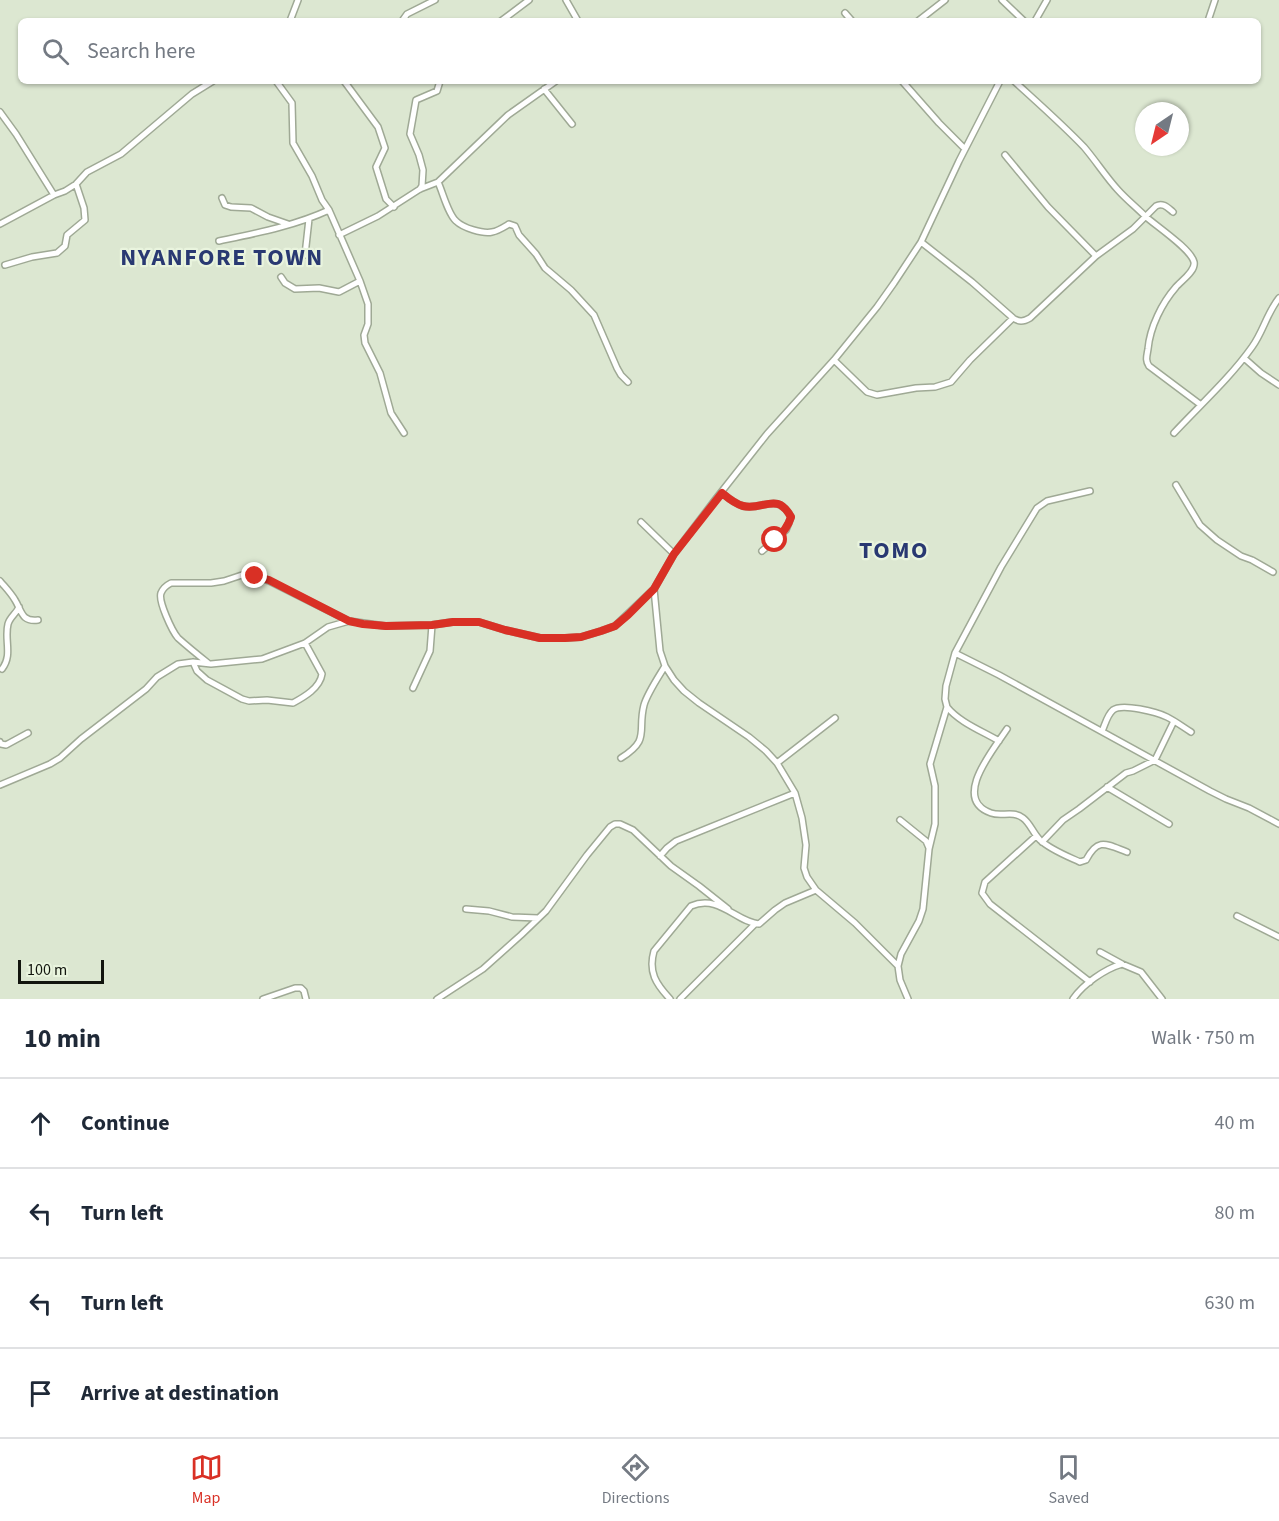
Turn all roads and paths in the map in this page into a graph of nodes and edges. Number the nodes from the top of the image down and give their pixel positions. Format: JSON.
{"nodes":[{"id":1,"x":298,"y":0,"type":"edge"},
{"id":2,"x":435,"y":0,"type":"edge"},
{"id":3,"x":529,"y":0,"type":"edge"},
{"id":4,"x":574,"y":0,"type":"edge"},
{"id":5,"x":945,"y":0,"type":"edge"},
{"id":6,"x":1002,"y":0,"type":"edge"},
{"id":7,"x":1047,"y":0,"type":"edge"},
{"id":8,"x":1215,"y":0,"type":"edge"},
{"id":9,"x":567,"y":2,"type":"edge"},
{"id":10,"x":845,"y":13,"type":"dead end"},
{"id":11,"x":291,"y":18,"type":"edge"},
{"id":12,"x":404,"y":18,"type":"edge"},
{"id":13,"x":505,"y":18,"type":"edge"},
{"id":14,"x":576,"y":18,"type":"edge"},
{"id":15,"x":849,"y":18,"type":"edge"},
{"id":16,"x":922,"y":18,"type":"edge"},
{"id":17,"x":1021,"y":18,"type":"edge"},
{"id":18,"x":1037,"y":18,"type":"edge"},
{"id":19,"x":1209,"y":18,"type":"edge"},
{"id":20,"x":208,"y":84,"type":"edge"},
{"id":21,"x":278,"y":84,"type":"edge"},
{"id":22,"x":346,"y":84,"type":"edge"},
{"id":23,"x":439,"y":84,"type":"edge"},
{"id":24,"x":552,"y":84,"type":"edge"},
{"id":25,"x":905,"y":84,"type":"edge"},
{"id":26,"x":998,"y":84,"type":"edge"},
{"id":27,"x":1017,"y":84,"type":"edge"},
{"id":28,"x":544,"y":89,"type":"junction"},
{"id":29,"x":0,"y":112,"type":"edge"},
{"id":30,"x":572,"y":124,"type":"dead end"},
{"id":31,"x":965,"y":149,"type":"junction"},
{"id":32,"x":1005,"y":155,"type":"dead end"},
{"id":33,"x":438,"y":182,"type":"junction"},
{"id":34,"x":76,"y":183,"type":"junction"},
{"id":35,"x":420,"y":189,"type":"junction"},
{"id":36,"x":54,"y":195,"type":"junction"},
{"id":37,"x":222,"y":198,"type":"dead end"},
{"id":38,"x":394,"y":207,"type":"junction"},
{"id":39,"x":329,"y":210,"type":"junction"},
{"id":40,"x":1173,"y":212,"type":"dead end"},
{"id":41,"x":1146,"y":217,"type":"junction"},
{"id":42,"x":309,"y":219,"type":"junction"},
{"id":43,"x":0,"y":224,"type":"edge"},
{"id":44,"x":290,"y":225,"type":"junction"},
{"id":45,"x":339,"y":235,"type":"junction"},
{"id":46,"x":219,"y":241,"type":"dead end"},
{"id":47,"x":921,"y":242,"type":"junction"},
{"id":48,"x":305,"y":255,"type":"dead end"},
{"id":49,"x":1095,"y":256,"type":"junction"},
{"id":50,"x":6,"y":265,"type":"dead end"},
{"id":51,"x":281,"y":277,"type":"dead end"},
{"id":52,"x":360,"y":281,"type":"junction"},
{"id":53,"x":1279,"y":298,"type":"edge"},
{"id":54,"x":1012,"y":318,"type":"junction"},
{"id":55,"x":1244,"y":358,"type":"junction"},
{"id":56,"x":834,"y":360,"type":"junction"},
{"id":57,"x":628,"y":382,"type":"dead end"},
{"id":58,"x":1279,"y":385,"type":"edge"},
{"id":59,"x":1201,"y":405,"type":"junction"},
{"id":60,"x":404,"y":433,"type":"dead end"},
{"id":61,"x":1174,"y":433,"type":"dead end"},
{"id":62,"x":1176,"y":485,"type":"dead end"},
{"id":63,"x":1090,"y":491,"type":"dead end"},
{"id":64,"x":722,"y":493,"type":"junction"},
{"id":65,"x":641,"y":522,"type":"dead end"},
{"id":66,"x":762,"y":551,"type":"dead end"},
{"id":67,"x":674,"y":554,"type":"junction"},
{"id":68,"x":1273,"y":572,"type":"dead end"},
{"id":69,"x":0,"y":581,"type":"edge"},
{"id":70,"x":654,"y":589,"type":"junction"},
{"id":71,"x":19,"y":607,"type":"junction"},
{"id":72,"x":38,"y":620,"type":"dead end"},
{"id":73,"x":349,"y":621,"type":"junction"},
{"id":74,"x":432,"y":625,"type":"junction"},
{"id":75,"x":305,"y":643,"type":"junction"},
{"id":76,"x":955,"y":653,"type":"junction"},
{"id":77,"x":193,"y":662,"type":"junction"},
{"id":78,"x":211,"y":664,"type":"junction"},
{"id":79,"x":665,"y":666,"type":"junction"},
{"id":80,"x":2,"y":669,"type":"dead end"},
{"id":81,"x":413,"y":688,"type":"dead end"},
{"id":82,"x":947,"y":707,"type":"junction"},
{"id":83,"x":835,"y":718,"type":"dead end"},
{"id":84,"x":1174,"y":721,"type":"junction"},
{"id":85,"x":1007,"y":729,"type":"dead end"},
{"id":86,"x":1102,"y":731,"type":"junction"},
{"id":87,"x":1191,"y":732,"type":"dead end"},
{"id":88,"x":28,"y":733,"type":"dead end"},
{"id":89,"x":999,"y":741,"type":"junction"},
{"id":90,"x":0,"y":742,"type":"edge"},
{"id":91,"x":621,"y":759,"type":"dead end"},
{"id":92,"x":1155,"y":760,"type":"junction"},
{"id":93,"x":777,"y":763,"type":"junction"},
{"id":94,"x":0,"y":784,"type":"edge"},
{"id":95,"x":1107,"y":787,"type":"junction"},
{"id":96,"x":795,"y":793,"type":"junction"},
{"id":97,"x":900,"y":820,"type":"dead end"},
{"id":98,"x":1169,"y":824,"type":"dead end"},
{"id":99,"x":1279,"y":824,"type":"edge"},
{"id":100,"x":1036,"y":836,"type":"junction"},
{"id":101,"x":1042,"y":842,"type":"junction"},
{"id":102,"x":929,"y":849,"type":"junction"},
{"id":103,"x":1127,"y":852,"type":"dead end"},
{"id":104,"x":660,"y":856,"type":"junction"},
{"id":105,"x":816,"y":890,"type":"junction"},
{"id":106,"x":466,"y":909,"type":"dead end"},
{"id":107,"x":728,"y":909,"type":"junction"},
{"id":108,"x":1237,"y":916,"type":"dead end"},
{"id":109,"x":538,"y":918,"type":"junction"},
{"id":110,"x":755,"y":924,"type":"junction"},
{"id":111,"x":1279,"y":937,"type":"edge"},
{"id":112,"x":1100,"y":952,"type":"dead end"},
{"id":113,"x":1122,"y":964,"type":"junction"},
{"id":114,"x":898,"y":966,"type":"junction"},
{"id":115,"x":1090,"y":982,"type":"junction"},
{"id":116,"x":1161,"y":998,"type":"edge"},
{"id":117,"x":263,"y":999,"type":"edge"},
{"id":118,"x":306,"y":999,"type":"edge"},
{"id":119,"x":438,"y":999,"type":"edge"},
{"id":120,"x":670,"y":999,"type":"edge"},
{"id":121,"x":680,"y":999,"type":"edge"},
{"id":122,"x":908,"y":999,"type":"edge"},
{"id":123,"x":1073,"y":999,"type":"edge"}],
"edges":[{"from":1,"to":11,"type":"street"},
{"from":2,"to":12,"type":"street"},
{"from":3,"to":13,"type":"street"},
{"from":4,"to":9,"type":"street"},
{"from":5,"to":16,"type":"street"},
{"from":6,"to":17,"type":"street"},
{"from":7,"to":18,"type":"street"},
{"from":8,"to":19,"type":"street"},
{"from":9,"to":14,"type":"street"},
{"from":10,"to":15,"type":"street"},
{"from":20,"to":34,"type":"street"},
{"from":21,"to":39,"type":"street"},
{"from":22,"to":38,"type":"street"},
{"from":23,"to":35,"type":"street"},
{"from":24,"to":28,"type":"street"},
{"from":25,"to":31,"type":"street"},
{"from":26,"to":31,"type":"street"},
{"from":27,"to":41,"type":"street"},
{"from":28,"to":30,"type":"street"},
{"from":28,"to":33,"type":"street"},
{"from":29,"to":36,"type":"street"},
{"from":31,"to":47,"type":"street"},
{"from":32,"to":49,"type":"street"},
{"from":33,"to":35,"type":"street"},
{"from":33,"to":57,"type":"street"},
{"from":34,"to":36,"type":"street"},
{"from":34,"to":50,"type":"street"},
{"from":35,"to":38,"type":"street"},
{"from":36,"to":43,"type":"street"},
{"from":37,"to":44,"type":"street"},
{"from":38,"to":45,"type":"street"},
{"from":39,"to":42,"type":"street"},
{"from":39,"to":45,"type":"street"},
{"from":40,"to":41,"type":"street"},
{"from":41,"to":49,"type":"street"},
{"from":41,"to":59,"type":"street"},
{"from":42,"to":44,"type":"street"},
{"from":42,"to":48,"type":"street"},
{"from":44,"to":46,"type":"street"},
{"from":45,"to":52,"type":"street"},
{"from":47,"to":54,"type":"street"},
{"from":47,"to":56,"type":"street"},
{"from":49,"to":54,"type":"street"},
{"from":51,"to":52,"type":"street"},
{"from":52,"to":60,"type":"street"},
{"from":53,"to":55,"type":"street"},
{"from":54,"to":56,"type":"street"},
{"from":55,"to":58,"type":"street"},
{"from":55,"to":59,"type":"street"},
{"from":56,"to":64,"type":"street"},
{"from":59,"to":61,"type":"street"},
{"from":62,"to":68,"type":"street"},
{"from":63,"to":76,"type":"street"},
{"from":64,"to":66,"type":"street"},
{"from":64,"to":67,"type":"street"},
{"from":65,"to":67,"type":"street"},
{"from":67,"to":70,"type":"street"},
{"from":69,"to":71,"type":"street"},
{"from":70,"to":74,"type":"street"},
{"from":70,"to":79,"type":"street"},
{"from":71,"to":72,"type":"street"},
{"from":71,"to":80,"type":"street"},
{"from":73,"to":74,"type":"street"},
{"from":73,"to":75,"type":"street"},
{"from":73,"to":78,"type":"street"},
{"from":74,"to":81,"type":"street"},
{"from":75,"to":77,"type":"street"},
{"from":75,"to":78,"type":"street"},
{"from":76,"to":82,"type":"street"},
{"from":76,"to":86,"type":"street"},
{"from":77,"to":78,"type":"street"},
{"from":77,"to":94,"type":"street"},
{"from":79,"to":91,"type":"street"},
{"from":79,"to":93,"type":"street"},
{"from":82,"to":89,"type":"street"},
{"from":82,"to":102,"type":"street"},
{"from":83,"to":93,"type":"street"},
{"from":84,"to":86,"type":"street"},
{"from":84,"to":87,"type":"street"},
{"from":84,"to":92,"type":"street"},
{"from":85,"to":89,"type":"street"},
{"from":86,"to":92,"type":"street"},
{"from":88,"to":90,"type":"street"},
{"from":89,"to":100,"type":"street"},
{"from":92,"to":95,"type":"street"},
{"from":92,"to":99,"type":"street"},
{"from":93,"to":96,"type":"street"},
{"from":95,"to":98,"type":"street"},
{"from":95,"to":101,"type":"street"},
{"from":96,"to":104,"type":"street"},
{"from":96,"to":105,"type":"street"},
{"from":97,"to":102,"type":"street"},
{"from":100,"to":101,"type":"street"},
{"from":100,"to":115,"type":"street"},
{"from":101,"to":103,"type":"street"},
{"from":102,"to":114,"type":"street"},
{"from":104,"to":107,"type":"street"},
{"from":104,"to":109,"type":"street"},
{"from":105,"to":110,"type":"street"},
{"from":105,"to":114,"type":"street"},
{"from":106,"to":109,"type":"street"},
{"from":107,"to":110,"type":"street"},
{"from":107,"to":120,"type":"street"},
{"from":108,"to":111,"type":"street"},
{"from":109,"to":119,"type":"street"},
{"from":110,"to":121,"type":"street"},
{"from":112,"to":113,"type":"street"},
{"from":113,"to":115,"type":"street"},
{"from":113,"to":116,"type":"street"},
{"from":114,"to":122,"type":"street"},
{"from":115,"to":123,"type":"street"},
{"from":117,"to":118,"type":"street"}]}
